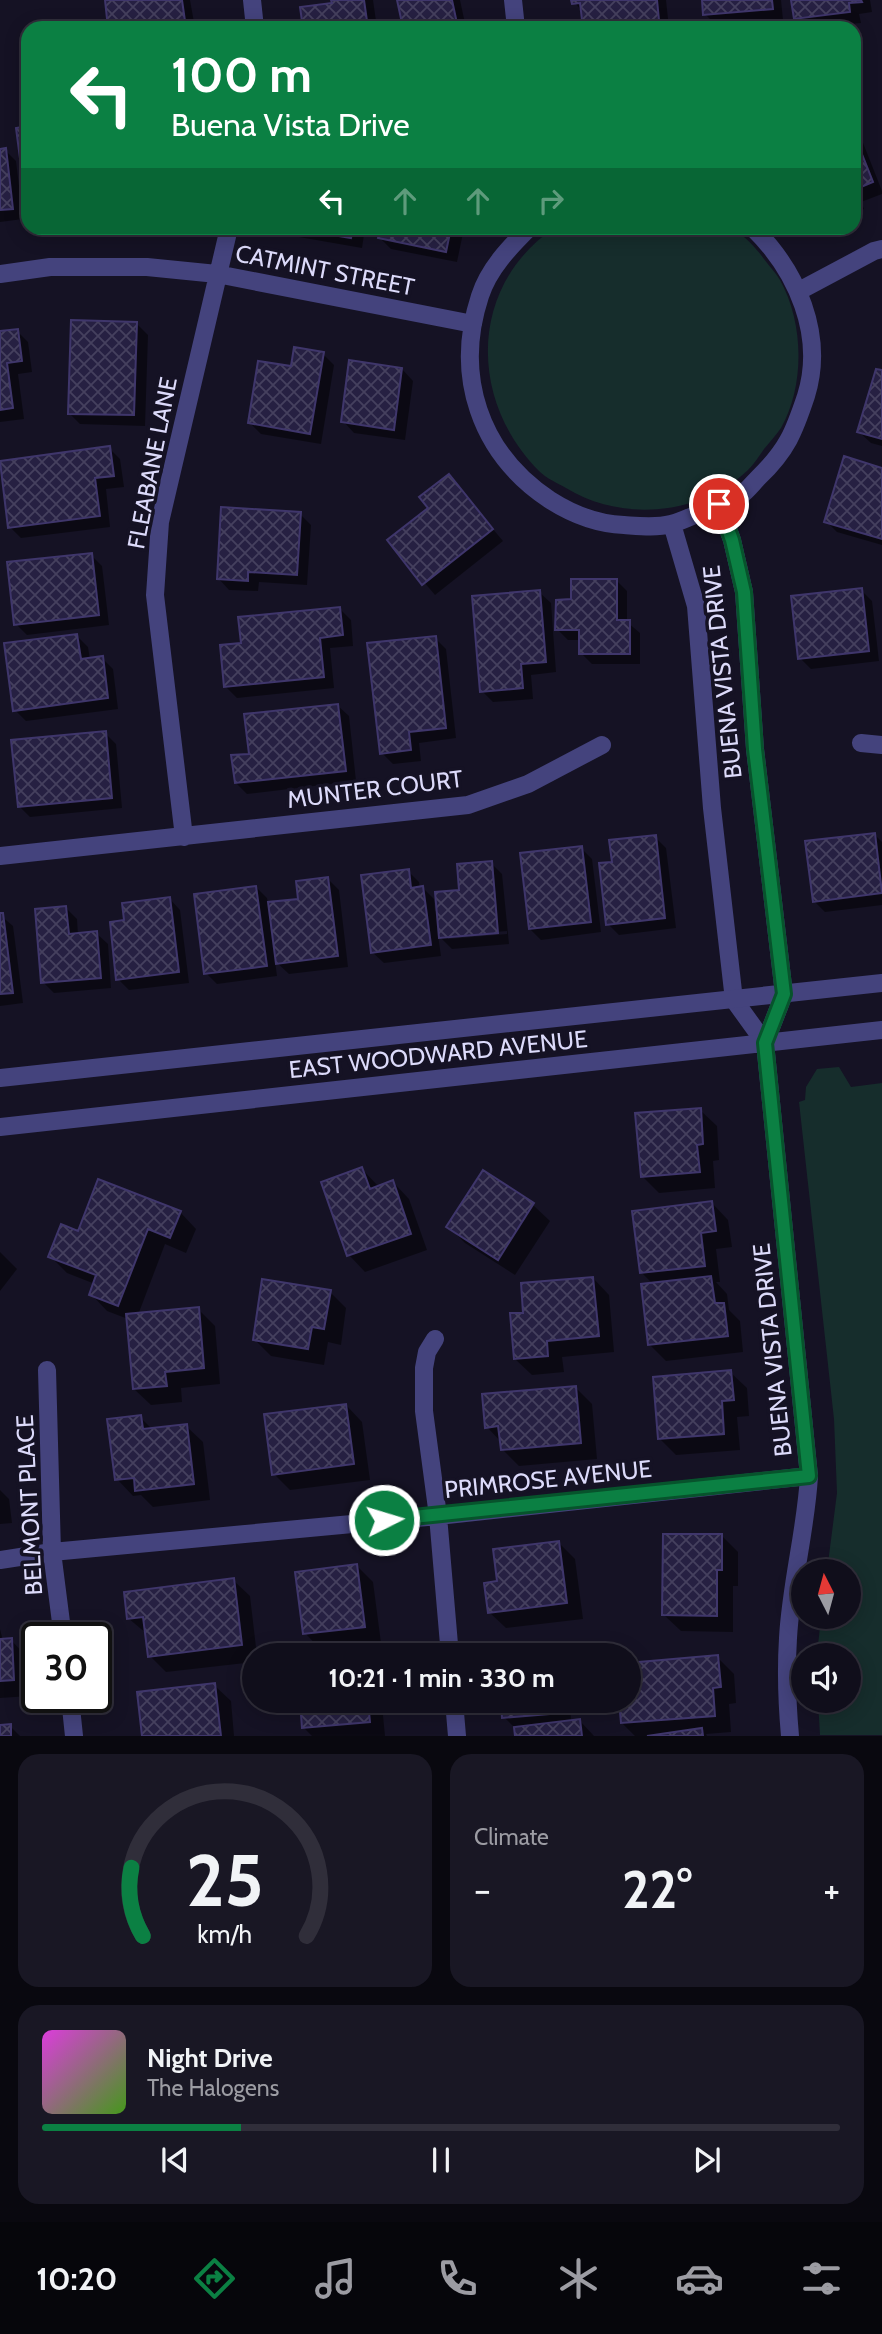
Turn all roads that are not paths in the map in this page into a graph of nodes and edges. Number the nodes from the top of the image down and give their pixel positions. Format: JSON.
{"nodes":[{"id":1,"x":252,"y":0,"type":"edge"},
{"id":2,"x":513,"y":0,"type":"edge"},
{"id":3,"x":254,"y":21,"type":"edge"},
{"id":4,"x":515,"y":21,"type":"edge"},
{"id":5,"x":227,"y":235,"type":"edge"},
{"id":6,"x":522,"y":235,"type":"edge"},
{"id":7,"x":760,"y":235,"type":"edge"},
{"id":8,"x":882,"y":249,"type":"edge"},
{"id":9,"x":0,"y":274,"type":"edge"},
{"id":10,"x":217,"y":274,"type":"junction"},
{"id":11,"x":799,"y":291,"type":"junction"},
{"id":12,"x":473,"y":324,"type":"junction"},
{"id":13,"x":719,"y":504,"type":"junction"},
{"id":14,"x":672,"y":524,"type":"junction"},
{"id":15,"x":861,"y":743,"type":"dead end"},
{"id":16,"x":602,"y":745,"type":"dead end"},
{"id":17,"x":882,"y":745,"type":"edge"},
{"id":18,"x":184,"y":837,"type":"junction"},
{"id":19,"x":0,"y":856,"type":"edge"},
{"id":20,"x":882,"y":983,"type":"edge"},
{"id":21,"x":784,"y":994,"type":"junction"},
{"id":22,"x":734,"y":1000,"type":"junction"},
{"id":23,"x":882,"y":1030,"type":"edge"},
{"id":24,"x":765,"y":1043,"type":"junction"},
{"id":25,"x":0,"y":1078,"type":"edge"},
{"id":26,"x":0,"y":1127,"type":"edge"},
{"id":27,"x":435,"y":1339,"type":"dead end"},
{"id":28,"x":47,"y":1370,"type":"dead end"},
{"id":29,"x":809,"y":1476,"type":"junction"},
{"id":30,"x":438,"y":1516,"type":"junction"},
{"id":31,"x":52,"y":1552,"type":"junction"},
{"id":32,"x":0,"y":1560,"type":"edge"},
{"id":33,"x":61,"y":1622,"type":"edge"},
{"id":34,"x":449,"y":1643,"type":"edge"},
{"id":35,"x":72,"y":1713,"type":"edge"},
{"id":36,"x":455,"y":1713,"type":"edge"},
{"id":37,"x":74,"y":1735,"type":"edge"},
{"id":38,"x":457,"y":1735,"type":"edge"},
{"id":39,"x":790,"y":1735,"type":"edge"}],
"edges":[{"from":1,"to":3,"type":"street"},
{"from":2,"to":4,"type":"street"},
{"from":5,"to":10,"type":"street","name":"FLEABANE LANE"},
{"from":6,"to":12,"type":"street"},
{"from":7,"to":11,"type":"street"},
{"from":8,"to":11,"type":"street"},
{"from":9,"to":10,"type":"street","name":"CATMINT STREET"},
{"from":10,"to":12,"type":"street","name":"CATMINT STREET"},
{"from":10,"to":18,"type":"street","name":"FLEABANE LANE"},
{"from":11,"to":13,"type":"street"},
{"from":12,"to":14,"type":"street"},
{"from":13,"to":14,"type":"street"},
{"from":13,"to":21,"type":"street","name":"BUENA VISTA DRIVE"},
{"from":14,"to":22,"type":"street","name":"BUENA VISTA DRIVE"},
{"from":15,"to":17,"type":"street"},
{"from":16,"to":18,"type":"street","name":"MUNTER COURT"},
{"from":18,"to":19,"type":"street","name":"MUNTER COURT"},
{"from":20,"to":21,"type":"street","name":"EAST WOODWARD AVENUE"},
{"from":21,"to":22,"type":"street","name":"EAST WOODWARD AVENUE"},
{"from":21,"to":24,"type":"street","name":"BUENA VISTA DRIVE"},
{"from":22,"to":24,"type":"street","name":"BUENA VISTA DRIVE"},
{"from":22,"to":25,"type":"street","name":"EAST WOODWARD AVENUE"},
{"from":23,"to":24,"type":"street","name":"EAST WOODWARD AVENUE"},
{"from":24,"to":26,"type":"street","name":"EAST WOODWARD AVENUE"},
{"from":24,"to":29,"type":"street","name":"BUENA VISTA DRIVE"},
{"from":27,"to":30,"type":"street"},
{"from":28,"to":31,"type":"street","name":"BELMONT PLACE"},
{"from":29,"to":30,"type":"street","name":"PRIMROSE AVENUE"},
{"from":29,"to":39,"type":"street","name":"BUENA VISTA DRIVE"},
{"from":30,"to":31,"type":"street","name":"PRIMROSE AVENUE"},
{"from":30,"to":34,"type":"street"},
{"from":31,"to":32,"type":"street","name":"PRIMROSE AVENUE"},
{"from":31,"to":33,"type":"street","name":"BELMONT PLACE"},
{"from":35,"to":37,"type":"street"},
{"from":36,"to":38,"type":"street"}]}
